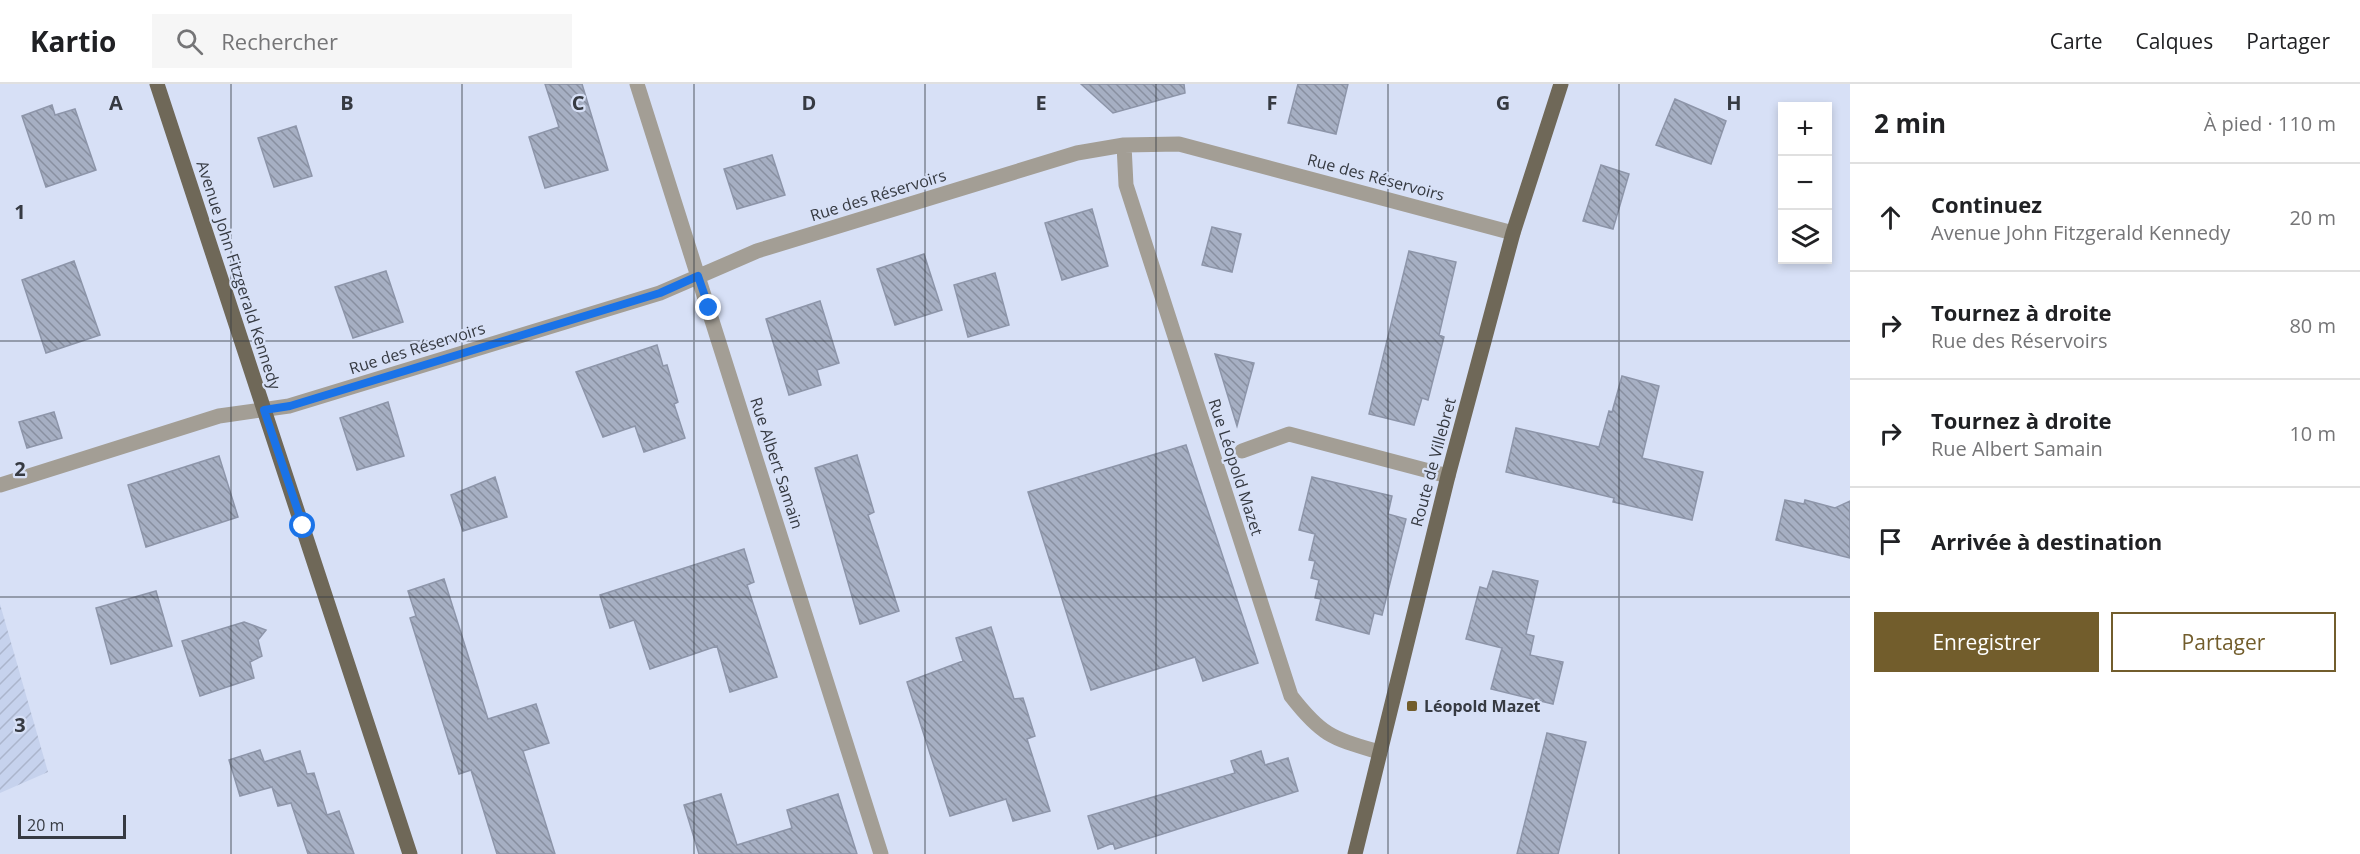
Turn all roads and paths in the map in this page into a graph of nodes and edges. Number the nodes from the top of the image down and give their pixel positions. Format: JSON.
{"nodes":[{"id":1,"x":158,"y":84,"type":"edge"},
{"id":2,"x":637,"y":84,"type":"edge"},
{"id":3,"x":1561,"y":84,"type":"edge"},
{"id":4,"x":1124,"y":145,"type":"junction"},
{"id":5,"x":1514,"y":233,"type":"junction"},
{"id":6,"x":698,"y":276,"type":"junction"},
{"id":7,"x":264,"y":410,"type":"junction"},
{"id":8,"x":1242,"y":451,"type":"dead end"},
{"id":9,"x":1448,"y":476,"type":"junction"},
{"id":10,"x":0,"y":485,"type":"edge"},
{"id":11,"x":1379,"y":752,"type":"junction"},
{"id":12,"x":410,"y":854,"type":"edge"},
{"id":13,"x":881,"y":854,"type":"edge"},
{"id":14,"x":1355,"y":854,"type":"edge"}],
"edges":[{"from":1,"to":7,"type":"main road","name":"Avenue John Fitzgerald Kennedy"},
{"from":2,"to":6,"type":"street","name":"Rue Albert Samain"},
{"from":3,"to":5,"type":"main road","name":"Route de Villebret"},
{"from":4,"to":5,"type":"street","name":"Rue des Réservoirs"},
{"from":4,"to":6,"type":"street","name":"Rue des Réservoirs"},
{"from":4,"to":11,"type":"street","name":"Rue Léopold Mazet"},
{"from":5,"to":9,"type":"main road","name":"Route de Villebret"},
{"from":6,"to":7,"type":"street","name":"Rue des Réservoirs"},
{"from":6,"to":13,"type":"street","name":"Rue Albert Samain"},
{"from":7,"to":10,"type":"street","name":"Rue des Réservoirs"},
{"from":7,"to":12,"type":"main road","name":"Avenue John Fitzgerald Kennedy"},
{"from":8,"to":9,"type":"street"},
{"from":9,"to":11,"type":"main road","name":"Route de Villebret"},
{"from":11,"to":14,"type":"main road","name":"Route de Villebret"}]}
